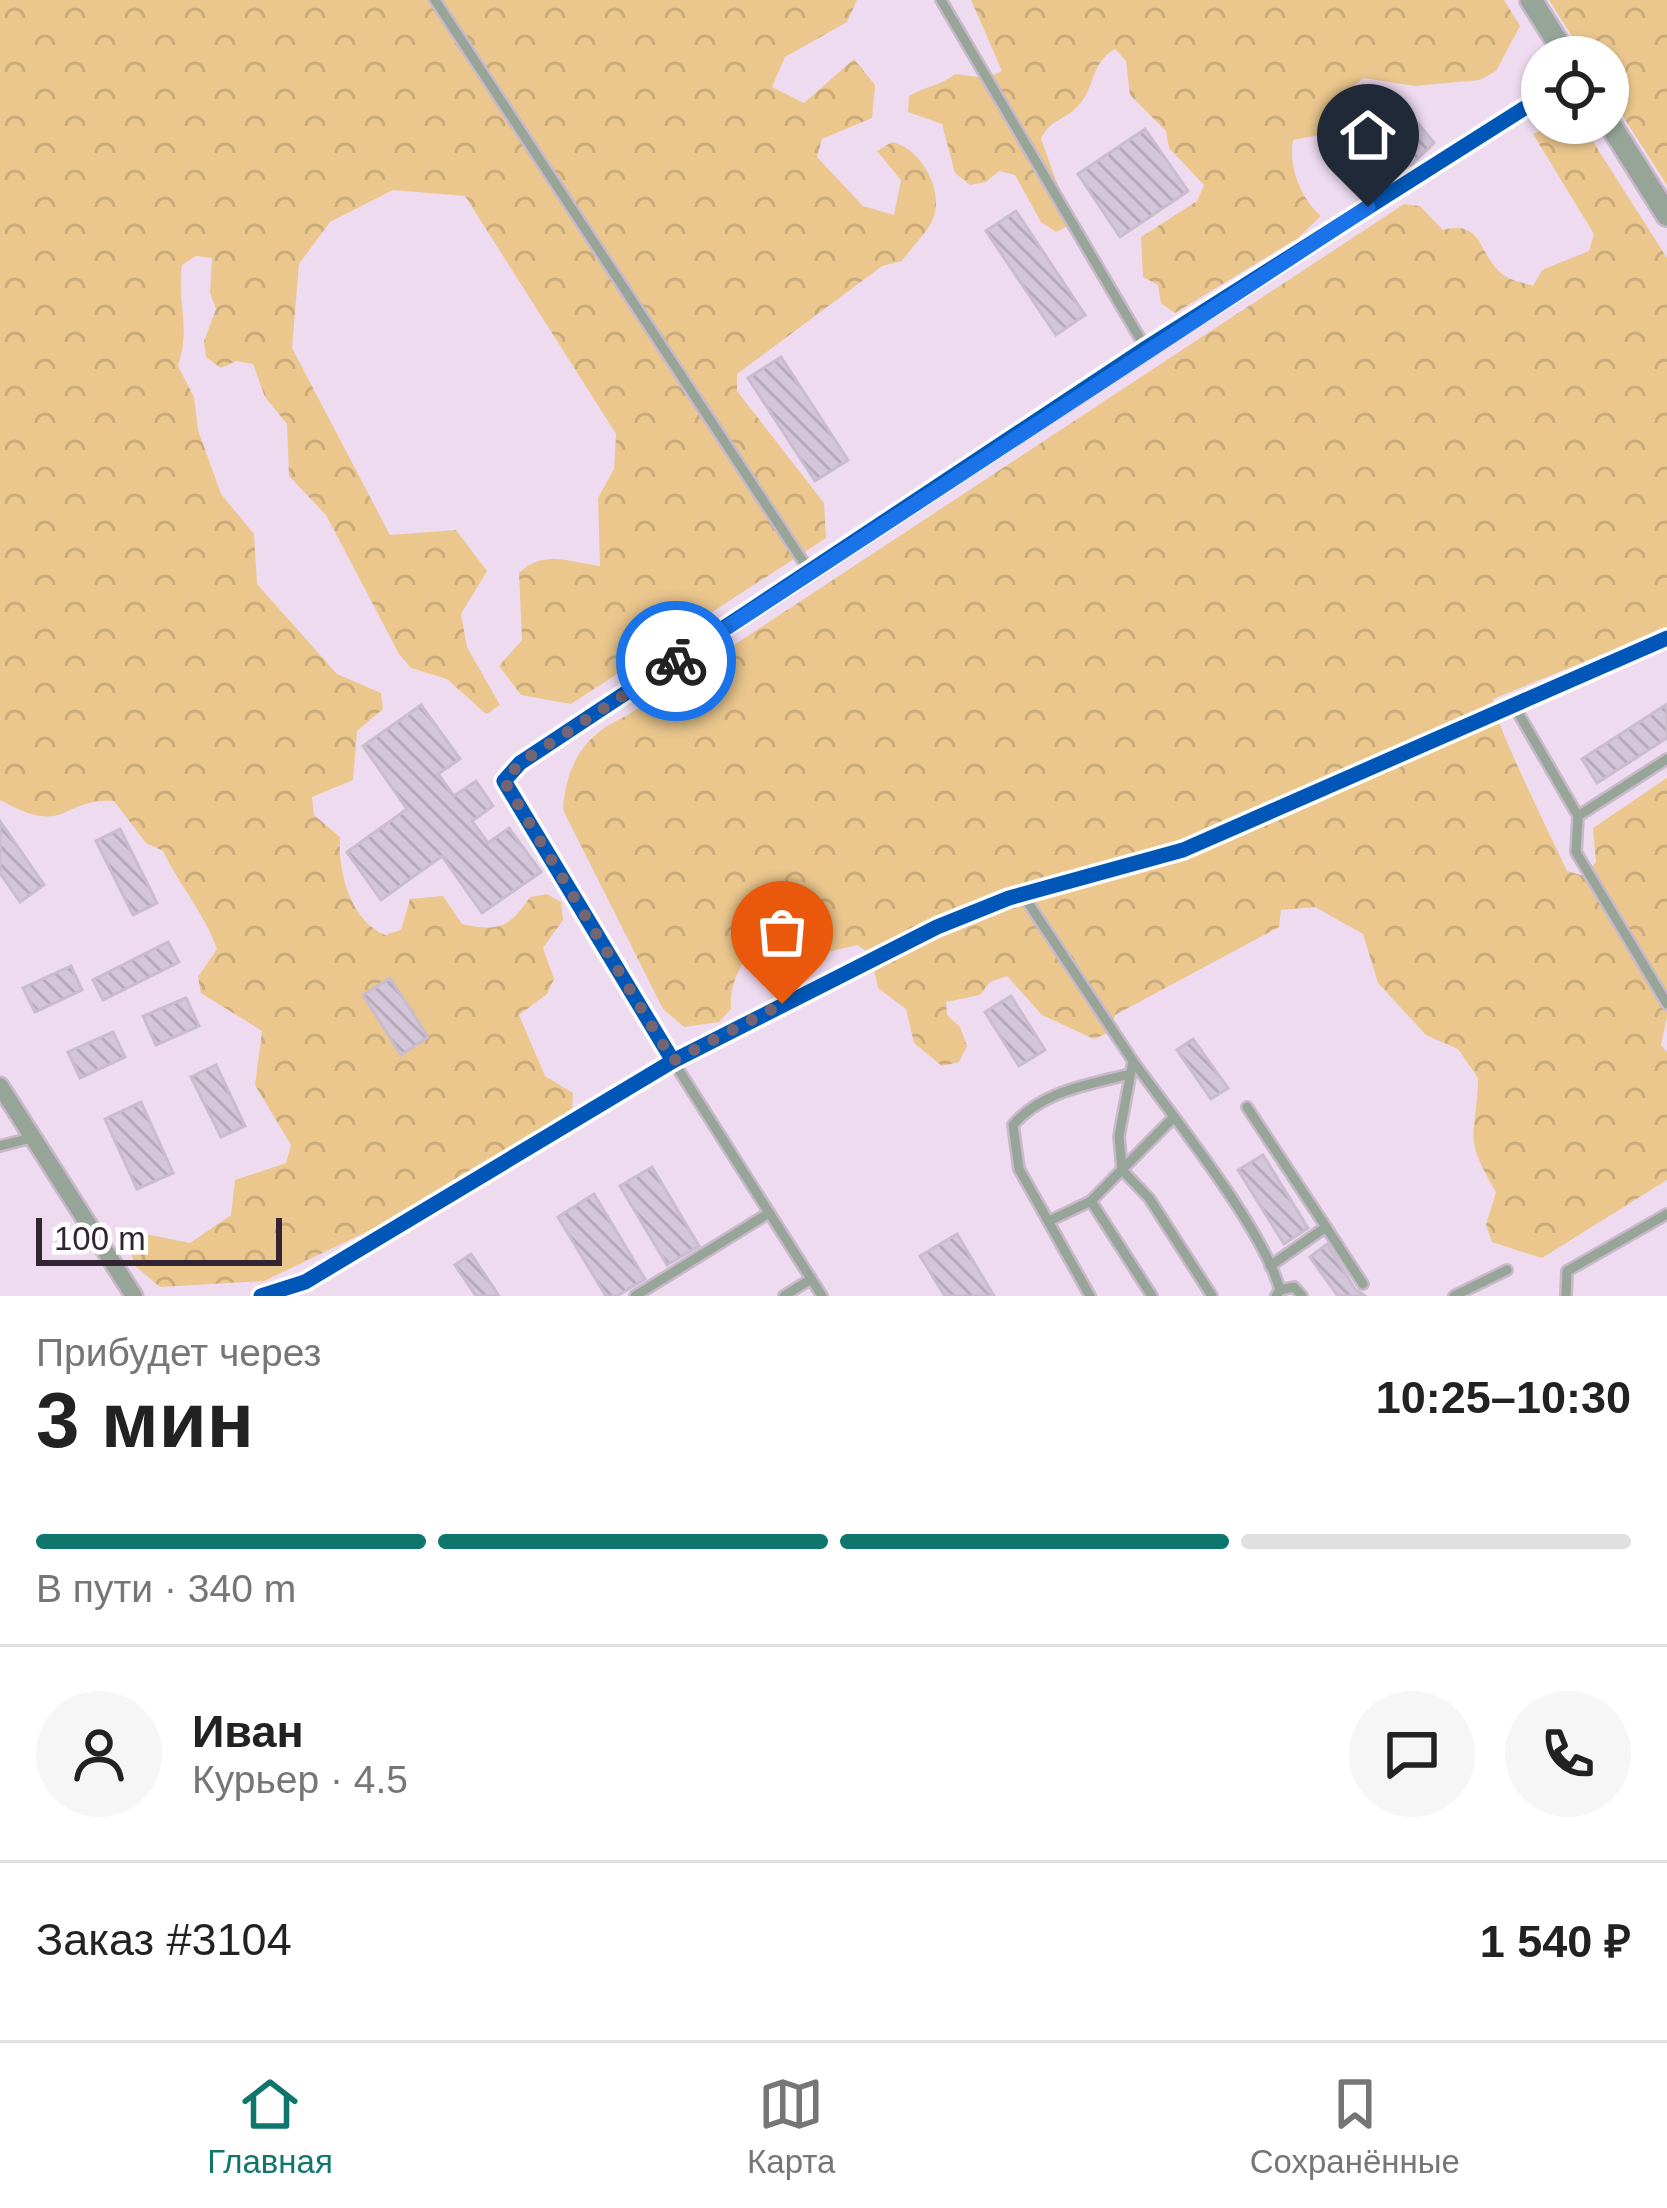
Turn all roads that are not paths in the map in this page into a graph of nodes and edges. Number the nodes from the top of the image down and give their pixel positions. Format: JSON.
{"nodes":[{"id":1,"x":436,"y":0,"type":"edge"},
{"id":2,"x":941,"y":0,"type":"edge"},
{"id":3,"x":1531,"y":0,"type":"edge"},
{"id":4,"x":1554,"y":36,"type":"edge"},
{"id":5,"x":1521,"y":110,"type":"edge"},
{"id":6,"x":1622,"y":144,"type":"edge"},
{"id":7,"x":1667,"y":215,"type":"edge"},
{"id":8,"x":1146,"y":348,"type":"junction"},
{"id":9,"x":810,"y":572,"type":"junction"},
{"id":10,"x":1667,"y":638,"type":"edge"},
{"id":11,"x":1514,"y":704,"type":"junction"},
{"id":12,"x":1667,"y":759,"type":"edge"},
{"id":13,"x":1578,"y":815,"type":"junction"},
{"id":14,"x":1023,"y":895,"type":"junction"},
{"id":15,"x":1667,"y":1004,"type":"edge"},
{"id":16,"x":1133,"y":1060,"type":"junction"},
{"id":17,"x":673,"y":1061,"type":"junction"},
{"id":18,"x":1130,"y":1074,"type":"junction"},
{"id":19,"x":0,"y":1086,"type":"edge"},
{"id":20,"x":1247,"y":1107,"type":"dead end"},
{"id":21,"x":1173,"y":1118,"type":"junction"},
{"id":22,"x":31,"y":1138,"type":"junction"},
{"id":23,"x":0,"y":1146,"type":"edge"},
{"id":24,"x":1122,"y":1170,"type":"junction"},
{"id":25,"x":1091,"y":1201,"type":"junction"},
{"id":26,"x":769,"y":1213,"type":"junction"},
{"id":27,"x":1667,"y":1214,"type":"edge"},
{"id":28,"x":1048,"y":1221,"type":"junction"},
{"id":29,"x":1326,"y":1227,"type":"junction"},
{"id":30,"x":1270,"y":1266,"type":"junction"},
{"id":31,"x":1507,"y":1270,"type":"dead end"},
{"id":32,"x":811,"y":1279,"type":"junction"},
{"id":33,"x":1363,"y":1284,"type":"dead end"},
{"id":34,"x":1278,"y":1293,"type":"edge"},
{"id":35,"x":134,"y":1296,"type":"edge"},
{"id":36,"x":261,"y":1296,"type":"edge"},
{"id":37,"x":635,"y":1296,"type":"edge"},
{"id":38,"x":784,"y":1296,"type":"edge"},
{"id":39,"x":822,"y":1296,"type":"edge"},
{"id":40,"x":1090,"y":1296,"type":"edge"},
{"id":41,"x":1152,"y":1296,"type":"edge"},
{"id":42,"x":1212,"y":1296,"type":"edge"},
{"id":43,"x":1302,"y":1296,"type":"edge"},
{"id":44,"x":1454,"y":1296,"type":"edge"},
{"id":45,"x":1566,"y":1296,"type":"edge"}],
"edges":[{"from":1,"to":9,"type":"lane"},
{"from":2,"to":8,"type":"lane"},
{"from":3,"to":4,"type":"street"},
{"from":5,"to":8,"type":"street"},
{"from":6,"to":7,"type":"street"},
{"from":8,"to":9,"type":"street"},
{"from":9,"to":17,"type":"street"},
{"from":10,"to":11,"type":"street"},
{"from":11,"to":13,"type":"lane"},
{"from":11,"to":14,"type":"street"},
{"from":12,"to":13,"type":"lane"},
{"from":13,"to":15,"type":"lane"},
{"from":14,"to":16,"type":"lane"},
{"from":14,"to":17,"type":"street"},
{"from":16,"to":18,"type":"lane"},
{"from":16,"to":21,"type":"lane"},
{"from":17,"to":26,"type":"lane"},
{"from":17,"to":36,"type":"street"},
{"from":18,"to":24,"type":"lane"},
{"from":18,"to":28,"type":"lane"},
{"from":19,"to":22,"type":"street"},
{"from":20,"to":29,"type":"lane"},
{"from":21,"to":24,"type":"lane"},
{"from":21,"to":30,"type":"lane"},
{"from":22,"to":23,"type":"lane"},
{"from":22,"to":35,"type":"street"},
{"from":24,"to":25,"type":"lane"},
{"from":24,"to":42,"type":"lane"},
{"from":25,"to":28,"type":"lane"},
{"from":25,"to":41,"type":"lane"},
{"from":26,"to":32,"type":"lane"},
{"from":26,"to":37,"type":"lane"},
{"from":27,"to":45,"type":"lane"},
{"from":28,"to":40,"type":"lane"},
{"from":29,"to":30,"type":"lane"},
{"from":29,"to":33,"type":"lane"},
{"from":30,"to":34,"type":"lane"},
{"from":31,"to":44,"type":"lane"},
{"from":32,"to":38,"type":"lane"},
{"from":32,"to":39,"type":"lane"},
{"from":34,"to":43,"type":"lane"}]}
